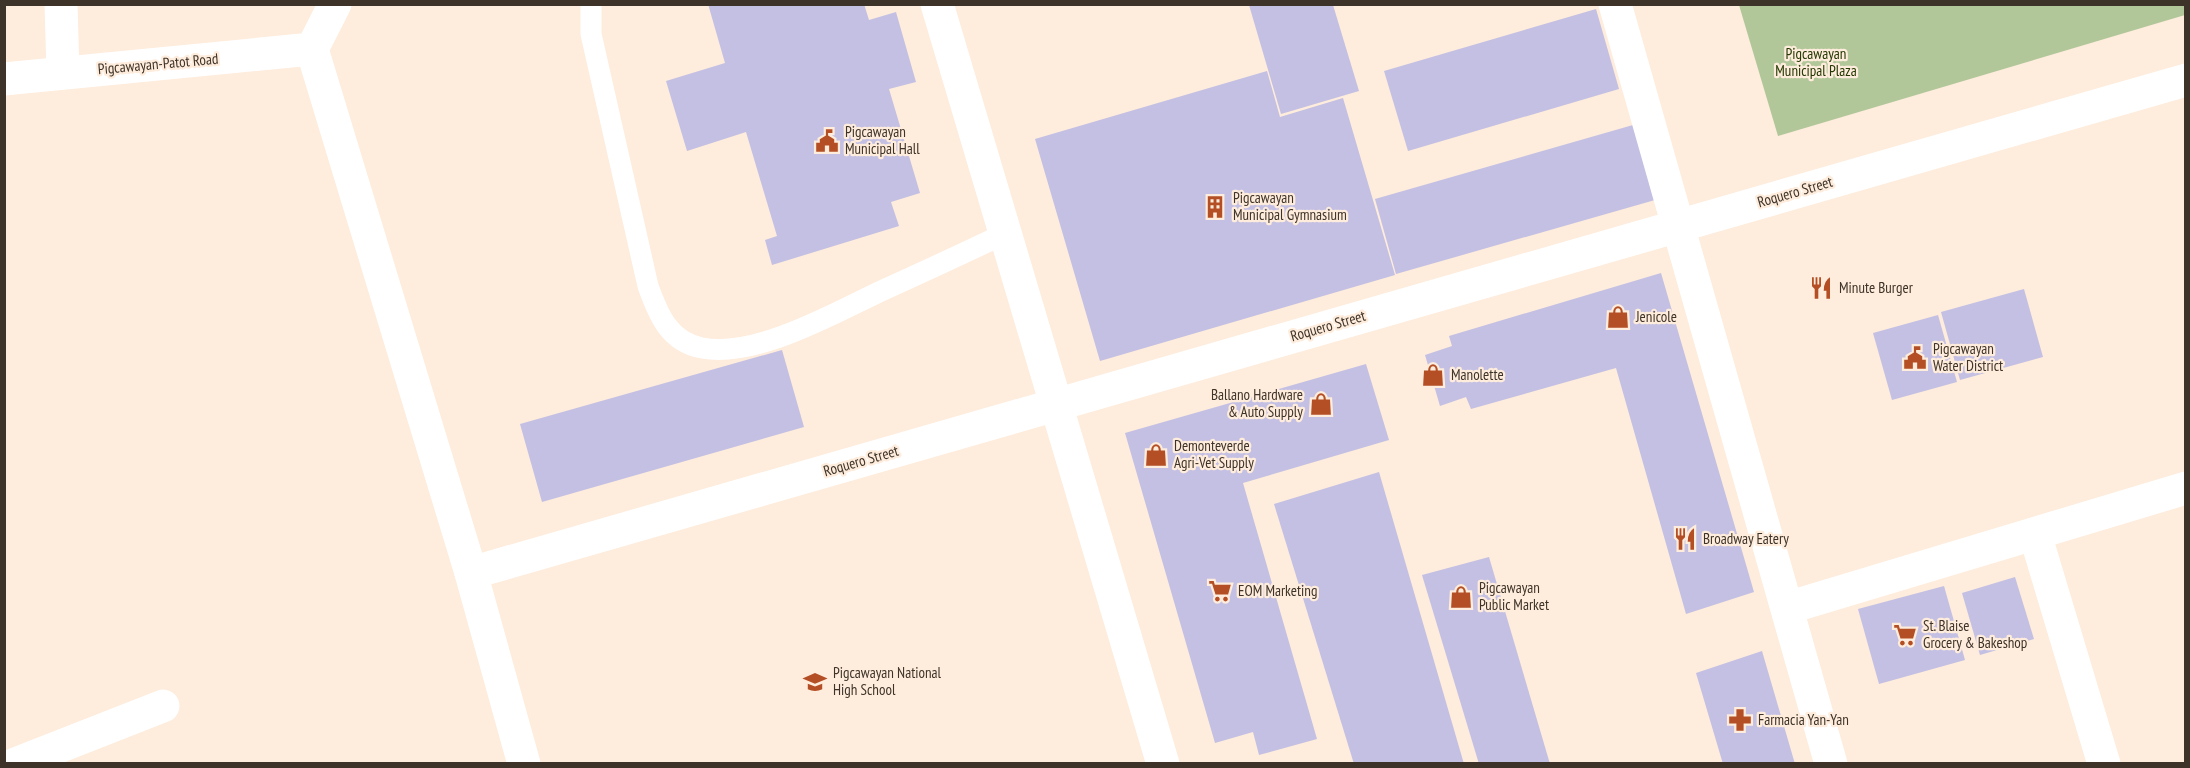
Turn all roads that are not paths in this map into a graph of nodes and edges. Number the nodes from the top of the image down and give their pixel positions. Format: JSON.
{"nodes":[{"id":1,"x":62,"y":4,"type":"edge"},
{"id":2,"x":335,"y":4,"type":"edge"},
{"id":3,"x":591,"y":4,"type":"edge"},
{"id":4,"x":937,"y":4,"type":"edge"},
{"id":5,"x":1615,"y":4,"type":"edge"},
{"id":6,"x":312,"y":49,"type":"junction"},
{"id":7,"x":63,"y":73,"type":"junction"},
{"id":8,"x":4,"y":79,"type":"edge"},
{"id":9,"x":2186,"y":80,"type":"edge"},
{"id":10,"x":1678,"y":226,"type":"junction"},
{"id":11,"x":1004,"y":234,"type":"junction"},
{"id":12,"x":1056,"y":405,"type":"junction"},
{"id":13,"x":2186,"y":488,"type":"edge"},
{"id":14,"x":2035,"y":534,"type":"junction"},
{"id":15,"x":471,"y":573,"type":"junction"},
{"id":16,"x":1786,"y":608,"type":"junction"},
{"id":17,"x":162,"y":705,"type":"dead end"},
{"id":18,"x":15,"y":764,"type":"edge"},
{"id":19,"x":524,"y":764,"type":"edge"},
{"id":20,"x":1163,"y":764,"type":"edge"},
{"id":21,"x":1831,"y":764,"type":"edge"},
{"id":22,"x":2104,"y":764,"type":"edge"}],
"edges":[{"from":1,"to":7,"type":"street"},
{"from":2,"to":6,"type":"street"},
{"from":3,"to":11,"type":"lane"},
{"from":4,"to":11,"type":"street"},
{"from":5,"to":10,"type":"street"},
{"from":6,"to":7,"type":"street","name":"Pigcawayan-Patot Road"},
{"from":6,"to":15,"type":"street"},
{"from":7,"to":8,"type":"street","name":"Pigcawayan-Patot Road"},
{"from":9,"to":10,"type":"street","name":"Roquero Street"},
{"from":10,"to":12,"type":"street","name":"Roquero Street"},
{"from":10,"to":16,"type":"street"},
{"from":11,"to":12,"type":"street"},
{"from":12,"to":15,"type":"street","name":"Roquero Street"},
{"from":12,"to":20,"type":"street"},
{"from":13,"to":14,"type":"street"},
{"from":14,"to":16,"type":"street"},
{"from":14,"to":22,"type":"street"},
{"from":15,"to":19,"type":"street"},
{"from":16,"to":21,"type":"street"},
{"from":17,"to":18,"type":"street"}]}
